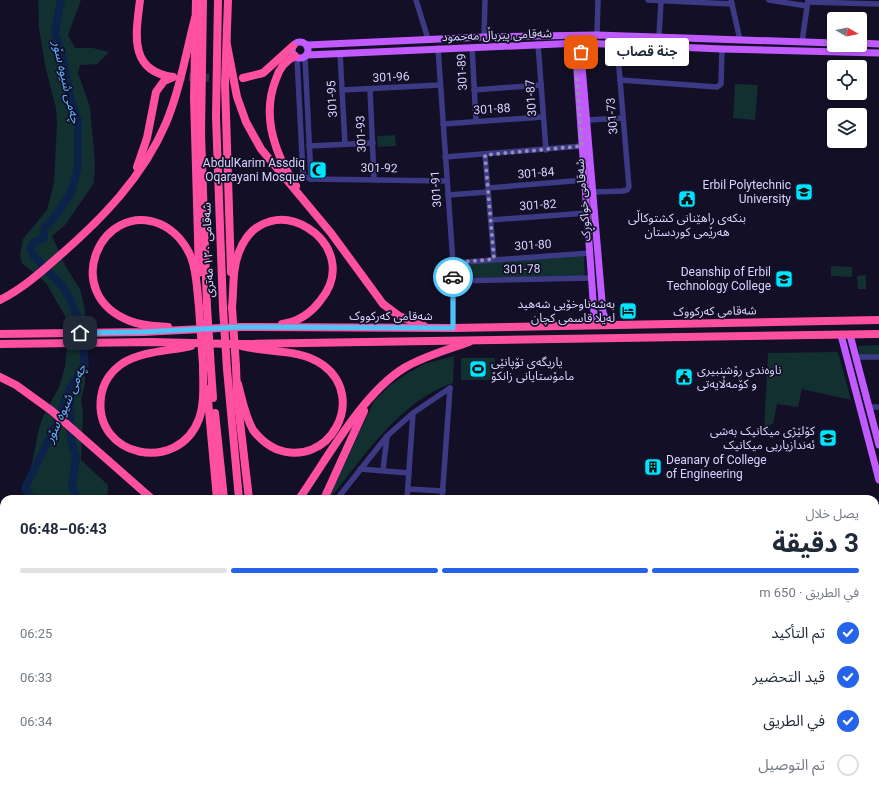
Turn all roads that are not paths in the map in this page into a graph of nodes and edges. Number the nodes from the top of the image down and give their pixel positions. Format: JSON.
{"nodes":[{"id":1,"x":140,"y":0,"type":"edge"},
{"id":2,"x":196,"y":0,"type":"edge"},
{"id":3,"x":203,"y":0,"type":"edge"},
{"id":4,"x":218,"y":0,"type":"edge"},
{"id":5,"x":228,"y":0,"type":"edge"},
{"id":6,"x":416,"y":0,"type":"edge"},
{"id":7,"x":485,"y":0,"type":"edge"},
{"id":8,"x":598,"y":0,"type":"edge"},
{"id":9,"x":648,"y":0,"type":"edge"},
{"id":10,"x":770,"y":0,"type":"edge"},
{"id":11,"x":661,"y":1,"type":"edge"},
{"id":12,"x":681,"y":1,"type":"edge"},
{"id":13,"x":732,"y":2,"type":"edge"},
{"id":14,"x":808,"y":3,"type":"edge"},
{"id":15,"x":879,"y":4,"type":"edge"},
{"id":16,"x":195,"y":18,"type":"junction"},
{"id":17,"x":597,"y":35,"type":"junction"},
{"id":18,"x":659,"y":36,"type":"junction"},
{"id":19,"x":484,"y":37,"type":"junction"},
{"id":20,"x":428,"y":39,"type":"junction"},
{"id":21,"x":740,"y":40,"type":"junction"},
{"id":22,"x":802,"y":42,"type":"junction"},
{"id":23,"x":578,"y":43,"type":"junction"},
{"id":24,"x":827,"y":43,"type":"edge"},
{"id":25,"x":867,"y":43,"type":"edge"},
{"id":26,"x":538,"y":44,"type":"junction"},
{"id":27,"x":617,"y":44,"type":"junction"},
{"id":28,"x":879,"y":44,"type":"edge"},
{"id":29,"x":227,"y":45,"type":"junction"},
{"id":30,"x":307,"y":45,"type":"junction"},
{"id":31,"x":293,"y":46,"type":"junction"},
{"id":32,"x":472,"y":47,"type":"junction"},
{"id":33,"x":438,"y":48,"type":"junction"},
{"id":34,"x":722,"y":49,"type":"junction"},
{"id":35,"x":578,"y":52,"type":"junction"},
{"id":36,"x":340,"y":53,"type":"junction"},
{"id":37,"x":879,"y":53,"type":"edge"},
{"id":38,"x":301,"y":56,"type":"junction"},
{"id":39,"x":243,"y":78,"type":"dead end"},
{"id":40,"x":620,"y":80,"type":"junction"},
{"id":41,"x":440,"y":85,"type":"junction"},
{"id":42,"x":541,"y":85,"type":"junction"},
{"id":43,"x":370,"y":89,"type":"junction"},
{"id":44,"x":342,"y":90,"type":"junction"},
{"id":45,"x":474,"y":90,"type":"junction"},
{"id":46,"x":543,"y":117,"type":"junction"},
{"id":47,"x":623,"y":118,"type":"junction"},
{"id":48,"x":587,"y":120,"type":"junction"},
{"id":49,"x":476,"y":121,"type":"junction"},
{"id":50,"x":443,"y":124,"type":"junction"},
{"id":51,"x":373,"y":143,"type":"junction"},
{"id":52,"x":345,"y":144,"type":"junction"},
{"id":53,"x":309,"y":146,"type":"junction"},
{"id":54,"x":582,"y":146,"type":"junction"},
{"id":55,"x":546,"y":150,"type":"junction"},
{"id":56,"x":485,"y":155,"type":"junction"},
{"id":57,"x":445,"y":157,"type":"junction"},
{"id":58,"x":311,"y":179,"type":"junction"},
{"id":59,"x":374,"y":179,"type":"junction"},
{"id":60,"x":585,"y":180,"type":"junction"},
{"id":61,"x":446,"y":181,"type":"junction"},
{"id":62,"x":126,"y":188,"type":"junction"},
{"id":63,"x":488,"y":190,"type":"junction"},
{"id":64,"x":594,"y":192,"type":"junction"},
{"id":65,"x":448,"y":195,"type":"junction"},
{"id":66,"x":587,"y":213,"type":"junction"},
{"id":67,"x":321,"y":220,"type":"junction"},
{"id":68,"x":491,"y":220,"type":"junction"},
{"id":69,"x":590,"y":253,"type":"junction"},
{"id":70,"x":494,"y":259,"type":"junction"},
{"id":71,"x":453,"y":263,"type":"junction"},
{"id":72,"x":592,"y":278,"type":"junction"},
{"id":73,"x":453,"y":281,"type":"junction"},
{"id":74,"x":3,"y":299,"type":"edge"},
{"id":75,"x":232,"y":306,"type":"junction"},
{"id":76,"x":203,"y":307,"type":"junction"},
{"id":77,"x":879,"y":320,"type":"edge"},
{"id":78,"x":702,"y":323,"type":"junction"},
{"id":79,"x":615,"y":324,"type":"junction"},
{"id":80,"x":588,"y":325,"type":"junction"},
{"id":81,"x":241,"y":327,"type":"junction"},
{"id":82,"x":432,"y":328,"type":"junction"},
{"id":83,"x":453,"y":328,"type":"junction"},
{"id":84,"x":207,"y":329,"type":"junction"},
{"id":85,"x":0,"y":334,"type":"edge"},
{"id":86,"x":879,"y":334,"type":"edge"},
{"id":87,"x":841,"y":335,"type":"junction"},
{"id":88,"x":850,"y":335,"type":"junction"},
{"id":89,"x":702,"y":337,"type":"junction"},
{"id":90,"x":477,"y":340,"type":"junction"},
{"id":91,"x":207,"y":343,"type":"junction"},
{"id":92,"x":0,"y":344,"type":"edge"},
{"id":93,"x":232,"y":344,"type":"junction"},
{"id":94,"x":856,"y":357,"type":"junction"},
{"id":95,"x":879,"y":357,"type":"edge"},
{"id":96,"x":203,"y":365,"type":"junction"},
{"id":97,"x":0,"y":377,"type":"edge"},
{"id":98,"x":238,"y":384,"type":"junction"},
{"id":99,"x":377,"y":390,"type":"junction"},
{"id":100,"x":869,"y":406,"type":"junction"},
{"id":101,"x":879,"y":406,"type":"edge"},
{"id":102,"x":413,"y":413,"type":"junction"},
{"id":103,"x":387,"y":436,"type":"junction"},
{"id":104,"x":879,"y":445,"type":"edge"},
{"id":105,"x":360,"y":468,"type":"junction"},
{"id":106,"x":383,"y":470,"type":"junction"},
{"id":107,"x":409,"y":473,"type":"junction"},
{"id":108,"x":879,"y":480,"type":"edge"},
{"id":109,"x":135,"y":485,"type":"junction"},
{"id":110,"x":408,"y":489,"type":"junction"},
{"id":111,"x":443,"y":492,"type":"junction"},
{"id":112,"x":145,"y":495,"type":"edge"},
{"id":113,"x":147,"y":495,"type":"edge"},
{"id":114,"x":217,"y":495,"type":"edge"},
{"id":115,"x":224,"y":495,"type":"edge"},
{"id":116,"x":239,"y":495,"type":"edge"},
{"id":117,"x":249,"y":495,"type":"edge"},
{"id":118,"x":302,"y":495,"type":"edge"},
{"id":119,"x":326,"y":495,"type":"edge"},
{"id":120,"x":340,"y":495,"type":"edge"},
{"id":121,"x":407,"y":495,"type":"edge"},
{"id":122,"x":443,"y":495,"type":"edge"}],
"edges":[{"from":1,"to":62,"type":"highway"},
{"from":2,"to":16,"type":"highway"},
{"from":3,"to":76,"type":"highway","name":"شەقامی ١٢٠ مەتری"},
{"from":4,"to":116,"type":"highway","name":"شەقامی ١٢٠ مەتری","bridge":true},
{"from":5,"to":29,"type":"highway"},
{"from":6,"to":20,"type":"street"},
{"from":7,"to":19,"type":"street"},
{"from":8,"to":17,"type":"street"},
{"from":9,"to":11,"type":"street"},
{"from":10,"to":14,"type":"street"},
{"from":11,"to":12,"type":"street"},
{"from":11,"to":18,"type":"street"},
{"from":12,"to":13,"type":"street"},
{"from":13,"to":21,"type":"street"},
{"from":14,"to":15,"type":"street"},
{"from":14,"to":22,"type":"street"},
{"from":16,"to":62,"type":"highway"},
{"from":16,"to":76,"type":"highway"},
{"from":17,"to":18,"type":"main road","name":"شەقامی پیرباڵ مەحمود"},
{"from":17,"to":19,"type":"main road","name":"شەقامی پیرباڵ مەحمود"},
{"from":18,"to":21,"type":"main road","name":"شەقامی پیرباڵ مەحمود"},
{"from":19,"to":20,"type":"main road","name":"شەقامی پیرباڵ مەحمود"},
{"from":20,"to":30,"type":"main road","name":"شەقامی پیرباڵ مەحمود"},
{"from":21,"to":22,"type":"main road","name":"شەقامی پیرباڵ مەحمود"},
{"from":22,"to":24,"type":"main road","name":"شەقامی پیرباڵ مەحمود"},
{"from":23,"to":26,"type":"main road","name":"شەقامی پیرباڵ مەحمود"},
{"from":23,"to":27,"type":"main road","name":"شەقامی پیرباڵ مەحمود"},
{"from":23,"to":35,"type":"main road","name":"شەقامی خواکوڕک"},
{"from":25,"to":28,"type":"main road"},
{"from":26,"to":32,"type":"main road","name":"شەقامی پیرباڵ مەحمود"},
{"from":26,"to":42,"type":"street","name":"301-87"},
{"from":27,"to":34,"type":"main road","name":"شەقامی پیرباڵ مەحمود"},
{"from":27,"to":40,"type":"street","name":"301-73"},
{"from":29,"to":67,"type":"highway"},
{"from":29,"to":75,"type":"highway"},
{"from":30,"to":31,"type":"main road","name":"شەقامی پیرباڵ مەحمود"},
{"from":30,"to":38,"type":"main road"},
{"from":31,"to":38,"type":"main road"},
{"from":31,"to":39,"type":"highway"},
{"from":32,"to":33,"type":"main road","name":"شەقامی پیرباڵ مەحمود"},
{"from":32,"to":45,"type":"street","name":"301-89"},
{"from":33,"to":36,"type":"main road","name":"شەقامی پیرباڵ مەحمود"},
{"from":33,"to":41,"type":"street","name":"301-91"},
{"from":34,"to":37,"type":"main road","name":"شەقامی پیرباڵ مەحمود"},
{"from":34,"to":40,"type":"street"},
{"from":35,"to":48,"type":"main road","name":"شەقامی خواکوڕک"},
{"from":35,"to":54,"type":"main road","name":"شەقامی خواکوڕک"},
{"from":36,"to":38,"type":"main road","name":"شەقامی پیرباڵ مەحمود"},
{"from":36,"to":44,"type":"street","name":"301-95"},
{"from":38,"to":53,"type":"street"},
{"from":38,"to":58,"type":"street"},
{"from":38,"to":67,"type":"highway"},
{"from":40,"to":47,"type":"street","name":"301-73"},
{"from":41,"to":43,"type":"street","name":"301-96"},
{"from":41,"to":50,"type":"street","name":"301-91"},
{"from":42,"to":45,"type":"street"},
{"from":42,"to":46,"type":"street","name":"301-87"},
{"from":43,"to":44,"type":"street","name":"301-96"},
{"from":43,"to":51,"type":"street","name":"301-93"},
{"from":44,"to":52,"type":"street","name":"301-95"},
{"from":45,"to":49,"type":"street","name":"301-89"},
{"from":46,"to":49,"type":"street","name":"301-88"},
{"from":46,"to":55,"type":"street","name":"301-87"},
{"from":47,"to":48,"type":"street"},
{"from":47,"to":64,"type":"street","name":"301-73"},
{"from":48,"to":64,"type":"main road","name":"شەقامی خواکوڕک"},
{"from":49,"to":50,"type":"street","name":"301-88"},
{"from":50,"to":57,"type":"street","name":"301-91"},
{"from":51,"to":52,"type":"street"},
{"from":51,"to":59,"type":"street","name":"301-93"},
{"from":52,"to":53,"type":"street"},
{"from":53,"to":58,"type":"street"},
{"from":54,"to":55,"type":"street"},
{"from":54,"to":60,"type":"main road","name":"شەقامی خواکوڕک"},
{"from":55,"to":56,"type":"street"},
{"from":56,"to":57,"type":"street"},
{"from":56,"to":63,"type":"street"},
{"from":57,"to":61,"type":"street","name":"301-91"},
{"from":58,"to":59,"type":"street","name":"301-92"},
{"from":59,"to":61,"type":"street","name":"301-92"},
{"from":60,"to":63,"type":"street","name":"301-84"},
{"from":60,"to":66,"type":"main road","name":"شەقامی خواکوڕک"},
{"from":61,"to":65,"type":"street","name":"301-91"},
{"from":62,"to":74,"type":"highway"},
{"from":63,"to":65,"type":"street","name":"301-84"},
{"from":63,"to":68,"type":"street"},
{"from":64,"to":79,"type":"main road","name":"شەقامی خواکوڕک"},
{"from":65,"to":71,"type":"street","name":"301-91"},
{"from":66,"to":68,"type":"street","name":"301-82"},
{"from":66,"to":69,"type":"main road","name":"شەقامی خواکوڕک"},
{"from":67,"to":82,"type":"highway"},
{"from":68,"to":70,"type":"street"},
{"from":69,"to":70,"type":"street","name":"301-80"},
{"from":69,"to":72,"type":"main road","name":"شەقامی خواکوڕک"},
{"from":70,"to":71,"type":"street","name":"301-80"},
{"from":71,"to":73,"type":"street","name":"301-91"},
{"from":72,"to":73,"type":"street","name":"301-78"},
{"from":72,"to":80,"type":"main road","name":"شەقامی خواکوڕک"},
{"from":73,"to":83,"type":"street","name":"301-91"},
{"from":75,"to":81,"type":"highway"},
{"from":75,"to":98,"type":"highway","bridge":true},
{"from":76,"to":84,"type":"highway"},
{"from":76,"to":96,"type":"highway","bridge":true},
{"from":76,"to":115,"type":"highway","name":"شەقامی ١٢٠ مەتری","bridge":true},
{"from":77,"to":78,"type":"highway","name":"شەقامی کەرکووک"},
{"from":78,"to":79,"type":"highway","name":"شەقامی کەرکووک"},
{"from":78,"to":89,"type":"highway"},
{"from":79,"to":80,"type":"highway","name":"شەقامی کەرکووک"},
{"from":80,"to":83,"type":"highway","name":"شەقامی کەرکووک"},
{"from":81,"to":82,"type":"highway","name":"شەقامی کەرکووک"},
{"from":81,"to":84,"type":"highway","name":"شەقامی کەرکووک"},
{"from":82,"to":83,"type":"highway","name":"شەقامی کەرکووک"},
{"from":84,"to":85,"type":"highway","name":"شەقامی کەرکووک"},
{"from":86,"to":88,"type":"highway","name":"شەقامی کەرکووک"},
{"from":87,"to":88,"type":"highway","name":"شەقامی کەرکووک"},
{"from":87,"to":89,"type":"highway","name":"شەقامی کەرکووک"},
{"from":87,"to":108,"type":"main road"},
{"from":88,"to":94,"type":"main road"},
{"from":89,"to":90,"type":"highway","name":"شەقامی کەرکووک"},
{"from":90,"to":93,"type":"highway","name":"شەقامی کەرکووک"},
{"from":90,"to":99,"type":"highway"},
{"from":91,"to":92,"type":"highway","name":"شەقامی کەرکووک"},
{"from":91,"to":93,"type":"highway","name":"شەقامی کەرکووک"},
{"from":91,"to":96,"type":"highway"},
{"from":93,"to":98,"type":"highway"},
{"from":94,"to":95,"type":"street"},
{"from":94,"to":100,"type":"main road"},
{"from":96,"to":114,"type":"highway"},
{"from":97,"to":109,"type":"highway"},
{"from":98,"to":117,"type":"highway"},
{"from":99,"to":118,"type":"highway"},
{"from":99,"to":119,"type":"highway"},
{"from":100,"to":101,"type":"street"},
{"from":100,"to":104,"type":"main road"},
{"from":102,"to":103,"type":"street"},
{"from":102,"to":107,"type":"street"},
{"from":102,"to":111,"type":"street"},
{"from":103,"to":105,"type":"street"},
{"from":103,"to":106,"type":"street"},
{"from":105,"to":106,"type":"street"},
{"from":105,"to":120,"type":"street"},
{"from":106,"to":107,"type":"street"},
{"from":107,"to":110,"type":"street"},
{"from":109,"to":112,"type":"highway"},
{"from":109,"to":113,"type":"highway"},
{"from":110,"to":111,"type":"street"},
{"from":110,"to":121,"type":"street"},
{"from":111,"to":122,"type":"street"}]}
